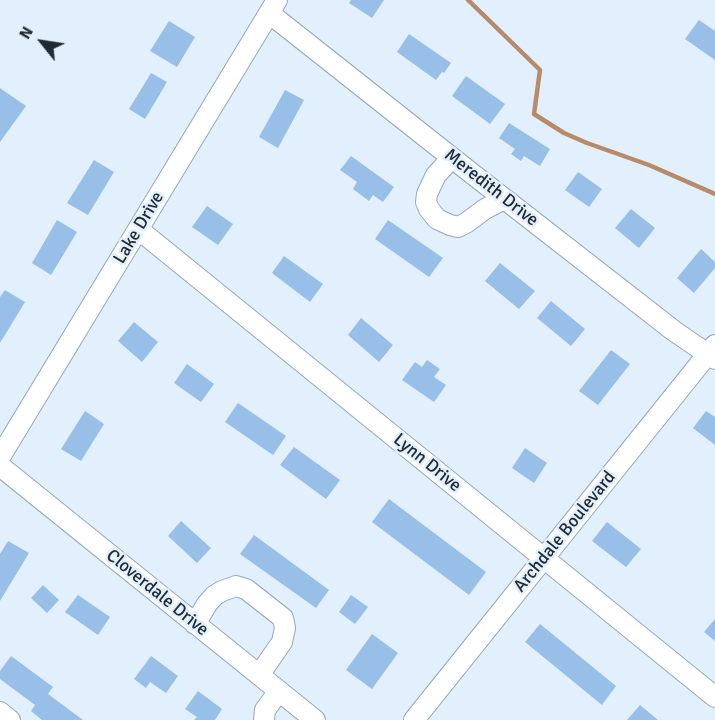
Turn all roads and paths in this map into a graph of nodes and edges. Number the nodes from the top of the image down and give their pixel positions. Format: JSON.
{"nodes":[{"id":1,"x":273,"y":7,"type":"edge"},
{"id":2,"x":452,"y":158,"type":"junction"},
{"id":3,"x":504,"y":199,"type":"junction"},
{"id":4,"x":138,"y":229,"type":"junction"},
{"id":5,"x":713,"y":352,"type":"edge"},
{"id":6,"x":0,"y":457,"type":"edge"},
{"id":7,"x":0,"y":466,"type":"edge"},
{"id":8,"x":544,"y":558,"type":"junction"},
{"id":9,"x":195,"y":624,"type":"junction"},
{"id":10,"x":259,"y":675,"type":"junction"},
{"id":11,"x":279,"y":691,"type":"junction"},
{"id":12,"x":715,"y":697,"type":"edge"},
{"id":13,"x":0,"y":712,"type":"edge"},
{"id":14,"x":10,"y":720,"type":"edge"},
{"id":15,"x":264,"y":720,"type":"edge"},
{"id":16,"x":315,"y":720,"type":"edge"},
{"id":17,"x":414,"y":720,"type":"edge"}],
"edges":[{"from":1,"to":2,"type":"street","name":"Meredith Drive"},
{"from":1,"to":4,"type":"street","name":"Lake Drive"},
{"from":2,"to":3,"type":"street","name":"Meredith Drive"},
{"from":2,"to":3,"type":"street"},
{"from":3,"to":5,"type":"street","name":"Meredith Drive"},
{"from":4,"to":6,"type":"street","name":"Lake Drive"},
{"from":4,"to":8,"type":"street","name":"Lynn Drive"},
{"from":5,"to":8,"type":"street","name":"Archdale Boulevard"},
{"from":7,"to":9,"type":"street","name":"Cloverdale Drive"},
{"from":8,"to":12,"type":"street","name":"Lynn Drive"},
{"from":8,"to":17,"type":"street","name":"Archdale Boulevard"},
{"from":9,"to":10,"type":"street","name":"Cloverdale Drive"},
{"from":9,"to":10,"type":"street"},
{"from":10,"to":11,"type":"street","name":"Cloverdale Drive"},
{"from":11,"to":15,"type":"street"},
{"from":11,"to":16,"type":"street","name":"Cloverdale Drive"},
{"from":13,"to":14,"type":"street"}]}
